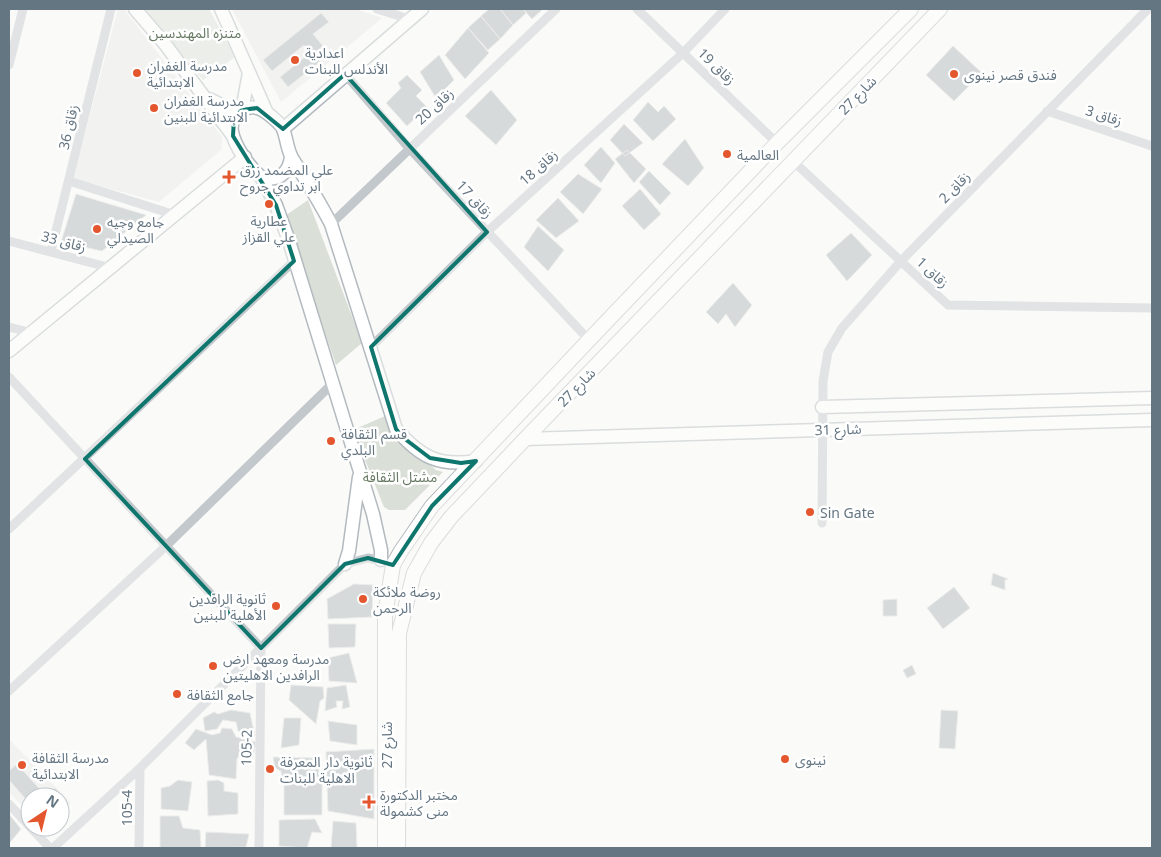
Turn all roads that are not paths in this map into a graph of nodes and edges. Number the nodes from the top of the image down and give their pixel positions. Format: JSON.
{"nodes":[{"id":1,"x":23,"y":9,"type":"edge"},
{"id":2,"x":111,"y":9,"type":"edge"},
{"id":3,"x":135,"y":9,"type":"edge"},
{"id":4,"x":221,"y":9,"type":"edge"},
{"id":5,"x":377,"y":9,"type":"edge"},
{"id":6,"x":422,"y":9,"type":"edge"},
{"id":7,"x":556,"y":9,"type":"edge"},
{"id":8,"x":637,"y":9,"type":"edge"},
{"id":9,"x":725,"y":9,"type":"edge"},
{"id":10,"x":912,"y":9,"type":"edge"},
{"id":11,"x":940,"y":9,"type":"edge"},
{"id":12,"x":1148,"y":9,"type":"edge"},
{"id":13,"x":409,"y":20,"type":"junction"},
{"id":14,"x":683,"y":53,"type":"junction"},
{"id":15,"x":9,"y":65,"type":"edge"},
{"id":16,"x":249,"y":70,"type":"junction"},
{"id":17,"x":346,"y":74,"type":"junction"},
{"id":18,"x":205,"y":96,"type":"junction"},
{"id":19,"x":1047,"y":111,"type":"junction"},
{"id":20,"x":240,"y":112,"type":"junction"},
{"id":21,"x":267,"y":113,"type":"junction"},
{"id":22,"x":283,"y":128,"type":"junction"},
{"id":23,"x":233,"y":136,"type":"junction"},
{"id":24,"x":777,"y":143,"type":"junction"},
{"id":25,"x":1152,"y":146,"type":"edge"},
{"id":26,"x":409,"y":148,"type":"junction"},
{"id":27,"x":245,"y":157,"type":"junction"},
{"id":28,"x":292,"y":157,"type":"junction"},
{"id":29,"x":793,"y":161,"type":"junction"},
{"id":30,"x":261,"y":177,"type":"junction"},
{"id":31,"x":70,"y":181,"type":"junction"},
{"id":32,"x":175,"y":215,"type":"junction"},
{"id":33,"x":331,"y":224,"type":"junction"},
{"id":34,"x":486,"y":232,"type":"junction"},
{"id":35,"x":9,"y":241,"type":"edge"},
{"id":36,"x":51,"y":251,"type":"junction"},
{"id":37,"x":294,"y":261,"type":"junction"},
{"id":38,"x":901,"y":261,"type":"junction"},
{"id":39,"x":111,"y":268,"type":"junction"},
{"id":40,"x":650,"y":277,"type":"junction"},
{"id":41,"x":668,"y":292,"type":"junction"},
{"id":42,"x":1152,"y":308,"type":"edge"},
{"id":43,"x":9,"y":327,"type":"edge"},
{"id":44,"x":32,"y":333,"type":"junction"},
{"id":45,"x":589,"y":340,"type":"junction"},
{"id":46,"x":371,"y":346,"type":"junction"},
{"id":47,"x":9,"y":351,"type":"edge"},
{"id":48,"x":9,"y":377,"type":"edge"},
{"id":49,"x":332,"y":384,"type":"junction"},
{"id":50,"x":1152,"y":398,"type":"edge"},
{"id":51,"x":822,"y":407,"type":"junction"},
{"id":52,"x":1152,"y":420,"type":"edge"},
{"id":53,"x":824,"y":429,"type":"junction"},
{"id":54,"x":525,"y":439,"type":"junction"},
{"id":55,"x":85,"y":459,"type":"junction"},
{"id":56,"x":476,"y":461,"type":"junction"},
{"id":57,"x":359,"y":475,"type":"junction"},
{"id":58,"x":822,"y":523,"type":"dead end"},
{"id":59,"x":9,"y":529,"type":"edge"},
{"id":60,"x":166,"y":546,"type":"junction"},
{"id":61,"x":387,"y":563,"type":"junction"},
{"id":62,"x":345,"y":564,"type":"junction"},
{"id":63,"x":261,"y":648,"type":"junction"},
{"id":64,"x":9,"y":691,"type":"edge"},
{"id":65,"x":140,"y":768,"type":"junction"},
{"id":66,"x":9,"y":804,"type":"edge"},
{"id":67,"x":20,"y":816,"type":"edge"},
{"id":68,"x":40,"y":837,"type":"edge"},
{"id":69,"x":52,"y":848,"type":"edge"},
{"id":70,"x":139,"y":848,"type":"edge"},
{"id":71,"x":259,"y":848,"type":"edge"},
{"id":72,"x":385,"y":848,"type":"edge"},
{"id":73,"x":398,"y":848,"type":"edge"}],
"edges":[{"from":1,"to":15,"type":"street"},
{"from":2,"to":31,"type":"street","name":"زقاق 36"},
{"from":3,"to":18,"type":"street"},
{"from":4,"to":16,"type":"street"},
{"from":5,"to":13,"type":"street"},
{"from":6,"to":13,"type":"street"},
{"from":7,"to":26,"type":"street","name":"زقاق 20"},
{"from":8,"to":14,"type":"street","name":"زقاق 19"},
{"from":9,"to":14,"type":"street","name":"زقاق 18"},
{"from":10,"to":24,"type":"main road","name":"شارع 27"},
{"from":11,"to":29,"type":"main road","name":"شارع 27"},
{"from":12,"to":19,"type":"street","name":"زقاق 2"},
{"from":13,"to":17,"type":"street"},
{"from":14,"to":24,"type":"street","name":"زقاق 19"},
{"from":14,"to":34,"type":"street","name":"زقاق 18"},
{"from":16,"to":20,"type":"street"},
{"from":16,"to":21,"type":"street"},
{"from":17,"to":22,"type":"street"},
{"from":17,"to":26,"type":"street","name":"زقاق 17"},
{"from":18,"to":20,"type":"street"},
{"from":18,"to":23,"type":"street"},
{"from":19,"to":25,"type":"street","name":"زقاق 3"},
{"from":19,"to":38,"type":"street","name":"زقاق 2"},
{"from":20,"to":21,"type":"street"},
{"from":20,"to":23,"type":"street"},
{"from":21,"to":22,"type":"street"},
{"from":22,"to":28,"type":"street"},
{"from":23,"to":27,"type":"street"},
{"from":24,"to":40,"type":"main road","name":"شارع 27"},
{"from":26,"to":33,"type":"street","name":"زقاق 20"},
{"from":26,"to":34,"type":"street","name":"زقاق 17"},
{"from":27,"to":30,"type":"street"},
{"from":27,"to":32,"type":"street"},
{"from":28,"to":30,"type":"street"},
{"from":28,"to":33,"type":"street"},
{"from":29,"to":38,"type":"street","name":"زقاق 1"},
{"from":29,"to":41,"type":"main road","name":"شارع 27"},
{"from":30,"to":37,"type":"street"},
{"from":31,"to":32,"type":"street"},
{"from":31,"to":36,"type":"street","name":"زقاق 36"},
{"from":32,"to":39,"type":"street"},
{"from":33,"to":46,"type":"street"},
{"from":34,"to":45,"type":"street","name":"زقاق 17"},
{"from":34,"to":46,"type":"street","name":"زقاق 18"},
{"from":35,"to":36,"type":"street","name":"زقاق 33"},
{"from":36,"to":39,"type":"street","name":"زقاق 33"},
{"from":37,"to":49,"type":"street"},
{"from":37,"to":55,"type":"street"},
{"from":38,"to":42,"type":"street","name":"زقاق 1"},
{"from":38,"to":51,"type":"street","name":"زقاق 2"},
{"from":39,"to":44,"type":"street"},
{"from":40,"to":41,"type":"main road"},
{"from":40,"to":45,"type":"main road","name":"شارع 27"},
{"from":41,"to":54,"type":"main road","name":"شارع 27"},
{"from":43,"to":44,"type":"street"},
{"from":44,"to":47,"type":"street"},
{"from":45,"to":56,"type":"main road","name":"شارع 27"},
{"from":46,"to":56,"type":"street"},
{"from":48,"to":55,"type":"street"},
{"from":49,"to":57,"type":"street"},
{"from":49,"to":60,"type":"street"},
{"from":50,"to":51,"type":"street","name":"شارع 31"},
{"from":51,"to":53,"type":"street","name":"زقاق 2"},
{"from":52,"to":53,"type":"street","name":"شارع 31"},
{"from":53,"to":54,"type":"street","name":"شارع 31"},
{"from":53,"to":58,"type":"street","name":"زقاق 2"},
{"from":54,"to":73,"type":"main road","name":"شارع 27"},
{"from":55,"to":59,"type":"street"},
{"from":55,"to":60,"type":"street"},
{"from":56,"to":61,"type":"main road","name":"شارع 27"},
{"from":57,"to":61,"type":"street"},
{"from":57,"to":62,"type":"street"},
{"from":60,"to":63,"type":"street"},
{"from":60,"to":64,"type":"street"},
{"from":61,"to":62,"type":"street"},
{"from":61,"to":72,"type":"main road","name":"شارع 27"},
{"from":62,"to":63,"type":"street"},
{"from":63,"to":65,"type":"street"},
{"from":63,"to":71,"type":"street","name":"105-2"},
{"from":65,"to":69,"type":"street"},
{"from":65,"to":70,"type":"street","name":"105-4"},
{"from":66,"to":67,"type":"street"},
{"from":68,"to":69,"type":"street"}]}
